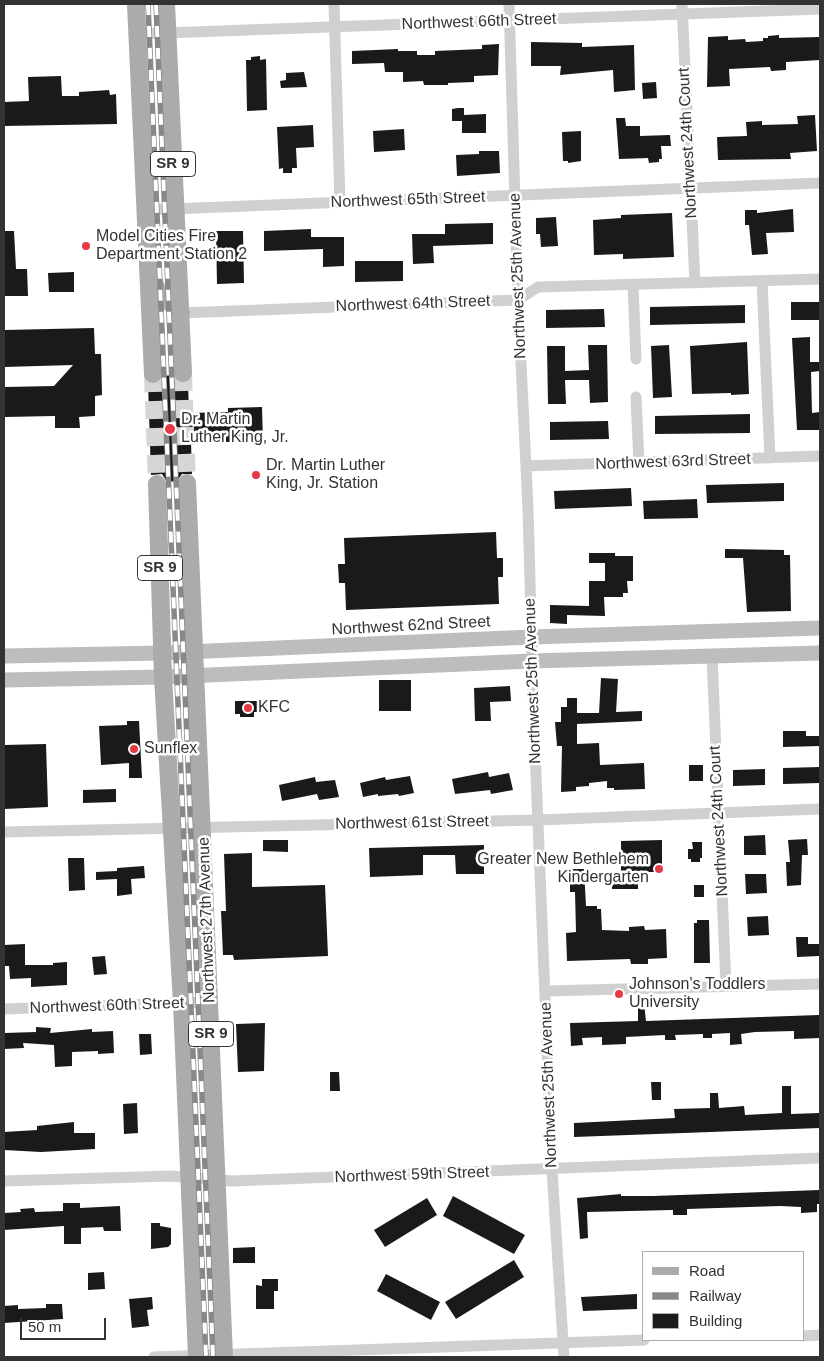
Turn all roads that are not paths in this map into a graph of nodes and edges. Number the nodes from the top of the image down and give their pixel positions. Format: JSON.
{"nodes":[{"id":1,"x":136,"y":4,"type":"edge"},
{"id":2,"x":166,"y":4,"type":"edge"},
{"id":3,"x":334,"y":4,"type":"edge"},
{"id":4,"x":509,"y":4,"type":"edge"},
{"id":5,"x":682,"y":9,"type":"edge"},
{"id":6,"x":820,"y":9,"type":"edge"},
{"id":7,"x":510,"y":20,"type":"junction"},
{"id":8,"x":334,"y":27,"type":"junction"},
{"id":9,"x":168,"y":33,"type":"junction"},
{"id":10,"x":138,"y":34,"type":"junction"},
{"id":11,"x":820,"y":183,"type":"edge"},
{"id":12,"x":691,"y":187,"type":"junction"},
{"id":13,"x":515,"y":195,"type":"junction"},
{"id":14,"x":340,"y":203,"type":"junction"},
{"id":15,"x":175,"y":209,"type":"junction"},
{"id":16,"x":147,"y":210,"type":"junction"},
{"id":17,"x":149,"y":269,"type":"junction"},
{"id":18,"x":820,"y":279,"type":"edge"},
{"id":19,"x":762,"y":281,"type":"junction"},
{"id":20,"x":695,"y":283,"type":"junction"},
{"id":21,"x":633,"y":284,"type":"junction"},
{"id":22,"x":518,"y":300,"type":"junction"},
{"id":23,"x":181,"y":313,"type":"junction"},
{"id":24,"x":636,"y":359,"type":"dead end"},
{"id":25,"x":183,"y":373,"type":"tunnel mouth"},
{"id":26,"x":153,"y":374,"type":"tunnel mouth"},
{"id":27,"x":636,"y":397,"type":"dead end"},
{"id":28,"x":820,"y":456,"type":"edge"},
{"id":29,"x":770,"y":458,"type":"junction"},
{"id":30,"x":639,"y":463,"type":"junction"},
{"id":31,"x":526,"y":466,"type":"junction"},
{"id":32,"x":188,"y":483,"type":"tunnel mouth"},
{"id":33,"x":157,"y":484,"type":"tunnel mouth"},
{"id":34,"x":820,"y":628,"type":"edge"},
{"id":35,"x":531,"y":637,"type":"junction"},
{"id":36,"x":194,"y":652,"type":"junction"},
{"id":37,"x":164,"y":653,"type":"junction"},
{"id":38,"x":820,"y":653,"type":"edge"},
{"id":39,"x":4,"y":656,"type":"edge"},
{"id":40,"x":712,"y":656,"type":"junction"},
{"id":41,"x":532,"y":661,"type":"junction"},
{"id":42,"x":196,"y":676,"type":"junction"},
{"id":43,"x":164,"y":677,"type":"junction"},
{"id":44,"x":4,"y":680,"type":"edge"},
{"id":45,"x":820,"y":809,"type":"edge"},
{"id":46,"x":718,"y":813,"type":"junction"},
{"id":47,"x":538,"y":820,"type":"junction"},
{"id":48,"x":173,"y":827,"type":"junction"},
{"id":49,"x":203,"y":829,"type":"junction"},
{"id":50,"x":4,"y":832,"type":"edge"},
{"id":51,"x":820,"y":984,"type":"edge"},
{"id":52,"x":726,"y":986,"type":"junction"},
{"id":53,"x":546,"y":991,"type":"junction"},
{"id":54,"x":210,"y":1002,"type":"junction"},
{"id":55,"x":182,"y":1004,"type":"junction"},
{"id":56,"x":4,"y":1009,"type":"edge"},
{"id":57,"x":820,"y":1158,"type":"edge"},
{"id":58,"x":552,"y":1170,"type":"junction"},
{"id":59,"x":188,"y":1178,"type":"junction"},
{"id":60,"x":216,"y":1180,"type":"junction"},
{"id":61,"x":4,"y":1181,"type":"edge"},
{"id":62,"x":820,"y":1335,"type":"edge"},
{"id":63,"x":804,"y":1336,"type":"edge"},
{"id":64,"x":642,"y":1340,"type":"edge"},
{"id":65,"x":563,"y":1342,"type":"junction"},
{"id":66,"x":224,"y":1356,"type":"edge"},
{"id":67,"x":154,"y":1357,"type":"edge"},
{"id":68,"x":196,"y":1357,"type":"edge"},
{"id":69,"x":564,"y":1357,"type":"edge"}],
"edges":[{"from":1,"to":10,"type":"main road","number":"SR 9"},
{"from":2,"to":9,"type":"main road","number":"SR 9"},
{"from":3,"to":8,"type":"street"},
{"from":4,"to":7,"type":"street","name":"Northwest 25th Avenue"},
{"from":5,"to":6,"type":"street","name":"Northwest 66th Street"},
{"from":5,"to":7,"type":"street","name":"Northwest 66th Street"},
{"from":5,"to":12,"type":"street","name":"Northwest 24th Court"},
{"from":7,"to":8,"type":"street","name":"Northwest 66th Street"},
{"from":7,"to":13,"type":"street","name":"Northwest 25th Avenue"},
{"from":8,"to":9,"type":"street","name":"Northwest 66th Street"},
{"from":8,"to":14,"type":"street"},
{"from":9,"to":10,"type":"street","name":"Northwest 66th Street"},
{"from":9,"to":15,"type":"main road","number":"SR 9"},
{"from":10,"to":16,"type":"main road","number":"SR 9"},
{"from":11,"to":12,"type":"street","name":"Northwest 65th Street"},
{"from":12,"to":13,"type":"street","name":"Northwest 65th Street"},
{"from":12,"to":20,"type":"street","name":"Northwest 24th Court"},
{"from":13,"to":14,"type":"street","name":"Northwest 65th Street"},
{"from":13,"to":22,"type":"street","name":"Northwest 25th Avenue"},
{"from":14,"to":15,"type":"street","name":"Northwest 65th Street"},
{"from":15,"to":16,"type":"street","name":"Northwest 65th Street"},
{"from":15,"to":23,"type":"main road","number":"SR 9"},
{"from":16,"to":17,"type":"main road","number":"SR 9"},
{"from":17,"to":23,"type":"main road"},
{"from":17,"to":26,"type":"main road","number":"SR 9"},
{"from":18,"to":19,"type":"street","name":"Northwest 64th Street"},
{"from":19,"to":20,"type":"street","name":"Northwest 64th Street"},
{"from":19,"to":29,"type":"street"},
{"from":20,"to":21,"type":"street","name":"Northwest 64th Street"},
{"from":21,"to":22,"type":"street","name":"Northwest 64th Street"},
{"from":21,"to":24,"type":"street"},
{"from":22,"to":23,"type":"street","name":"Northwest 64th Street"},
{"from":22,"to":31,"type":"street","name":"Northwest 25th Avenue"},
{"from":23,"to":25,"type":"main road","number":"SR 9"},
{"from":27,"to":30,"type":"street"},
{"from":28,"to":29,"type":"street","name":"Northwest 63rd Street"},
{"from":29,"to":30,"type":"street","name":"Northwest 63rd Street"},
{"from":30,"to":31,"type":"street","name":"Northwest 63rd Street"},
{"from":31,"to":35,"type":"street","name":"Northwest 25th Avenue"},
{"from":32,"to":36,"type":"main road","name":"Northwest 27th Avenue","number":"SR 9"},
{"from":33,"to":37,"type":"main road","name":"Northwest 27th Avenue","number":"SR 9"},
{"from":34,"to":35,"type":"main road","name":"Northwest 62nd Street"},
{"from":35,"to":36,"type":"main road","name":"Northwest 62nd Street"},
{"from":35,"to":41,"type":"street","name":"Northwest 25th Avenue"},
{"from":36,"to":37,"type":"main road","name":"Northwest 62nd Street"},
{"from":36,"to":42,"type":"main road","name":"Northwest 27th Avenue","number":"SR 9"},
{"from":37,"to":39,"type":"main road","name":"Northwest 62nd Street"},
{"from":37,"to":43,"type":"main road","name":"Northwest 27th Avenue","number":"SR 9"},
{"from":38,"to":40,"type":"main road"},
{"from":40,"to":41,"type":"main road"},
{"from":40,"to":46,"type":"street","name":"Northwest 24th Court"},
{"from":41,"to":42,"type":"main road"},
{"from":41,"to":47,"type":"street","name":"Northwest 25th Avenue"},
{"from":42,"to":43,"type":"main road"},
{"from":42,"to":49,"type":"main road","name":"Northwest 27th Avenue","number":"SR 9"},
{"from":43,"to":44,"type":"main road"},
{"from":43,"to":48,"type":"main road","name":"Northwest 27th Avenue","number":"SR 9"},
{"from":45,"to":46,"type":"street","name":"Northwest 61st Street"},
{"from":46,"to":47,"type":"street","name":"Northwest 61st Street"},
{"from":46,"to":52,"type":"street","name":"Northwest 24th Court"},
{"from":47,"to":49,"type":"street","name":"Northwest 61st Street"},
{"from":47,"to":53,"type":"street","name":"Northwest 25th Avenue"},
{"from":48,"to":49,"type":"street","name":"Northwest 61st Street"},
{"from":48,"to":50,"type":"street","name":"Northwest 61st Street"},
{"from":48,"to":55,"type":"main road","name":"Northwest 27th Avenue","number":"SR 9"},
{"from":49,"to":54,"type":"main road","name":"Northwest 27th Avenue","number":"SR 9"},
{"from":51,"to":52,"type":"street"},
{"from":52,"to":53,"type":"street"},
{"from":53,"to":58,"type":"street","name":"Northwest 25th Avenue"},
{"from":54,"to":55,"type":"street","name":"Northwest 60th Street"},
{"from":54,"to":60,"type":"main road","name":"Northwest 27th Avenue","number":"SR 9"},
{"from":55,"to":56,"type":"street","name":"Northwest 60th Street"},
{"from":55,"to":59,"type":"main road","name":"Northwest 27th Avenue","number":"SR 9"},
{"from":57,"to":58,"type":"street","name":"Northwest 59th Street"},
{"from":58,"to":60,"type":"street","name":"Northwest 59th Street"},
{"from":58,"to":65,"type":"street","name":"Northwest 25th Avenue"},
{"from":59,"to":60,"type":"street","name":"Northwest 59th Street"},
{"from":59,"to":61,"type":"street","name":"Northwest 59th Street"},
{"from":59,"to":68,"type":"main road","name":"Northwest 27th Avenue","number":"SR 9"},
{"from":60,"to":66,"type":"main road","name":"Northwest 27th Avenue","number":"SR 9"},
{"from":62,"to":63,"type":"street"},
{"from":64,"to":65,"type":"street"},
{"from":65,"to":66,"type":"street"},
{"from":65,"to":69,"type":"street","name":"Northwest 25th Avenue"},
{"from":66,"to":68,"type":"street"},
{"from":67,"to":68,"type":"street"}]}
